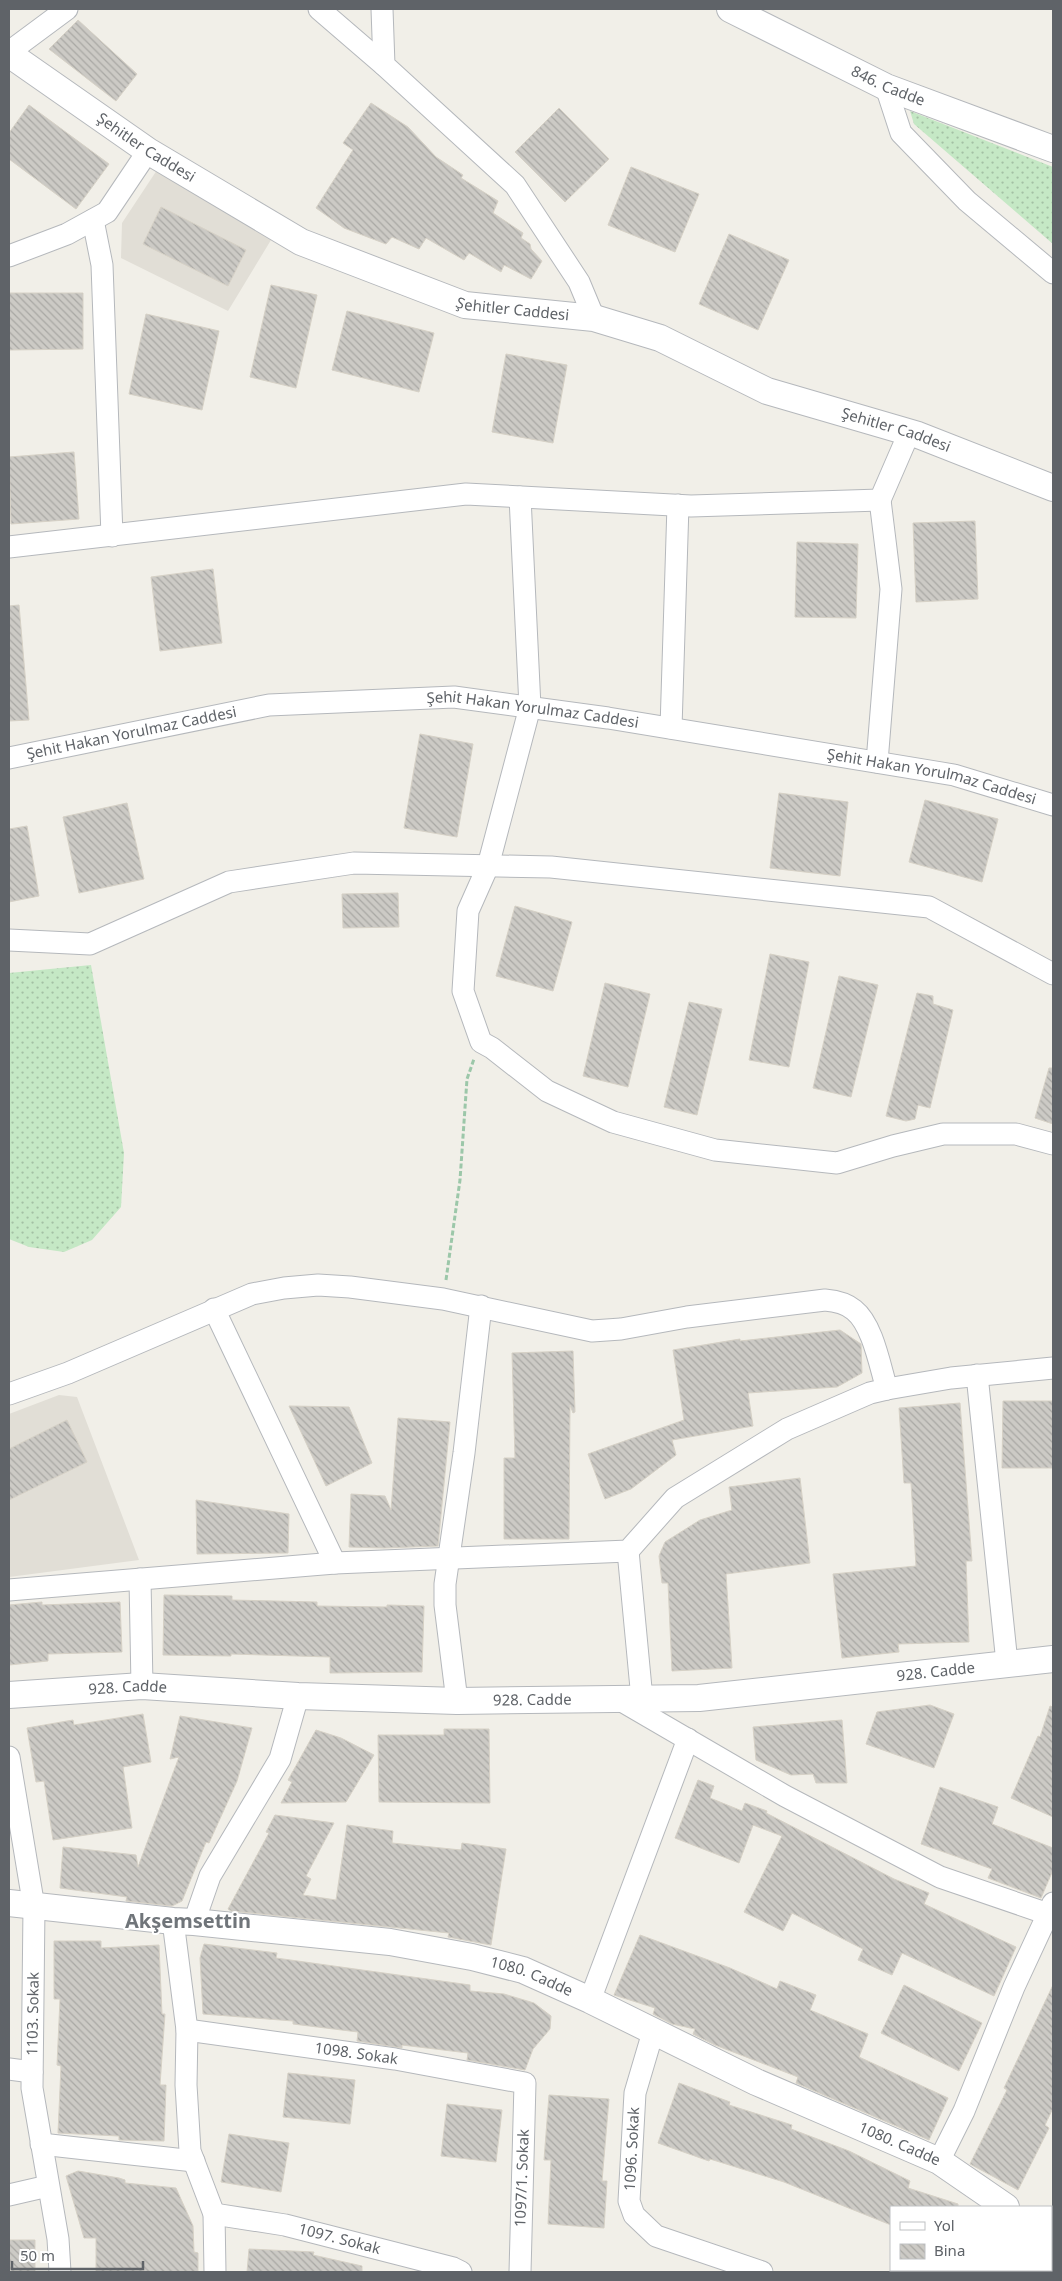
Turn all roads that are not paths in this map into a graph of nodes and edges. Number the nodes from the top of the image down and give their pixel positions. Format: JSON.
{"nodes":[{"id":1,"x":66,"y":9,"type":"edge"},
{"id":2,"x":319,"y":9,"type":"edge"},
{"id":3,"x":382,"y":9,"type":"edge"},
{"id":4,"x":730,"y":9,"type":"edge"},
{"id":5,"x":9,"y":53,"type":"edge"},
{"id":6,"x":384,"y":65,"type":"junction"},
{"id":7,"x":886,"y":87,"type":"junction"},
{"id":8,"x":1053,"y":149,"type":"edge"},
{"id":9,"x":148,"y":152,"type":"junction"},
{"id":10,"x":93,"y":220,"type":"junction"},
{"id":11,"x":9,"y":256,"type":"edge"},
{"id":12,"x":1053,"y":273,"type":"edge"},
{"id":13,"x":594,"y":318,"type":"junction"},
{"id":14,"x":909,"y":433,"type":"junction"},
{"id":15,"x":1053,"y":488,"type":"edge"},
{"id":16,"x":520,"y":497,"type":"junction"},
{"id":17,"x":880,"y":500,"type":"junction"},
{"id":18,"x":678,"y":505,"type":"junction"},
{"id":19,"x":112,"y":536,"type":"junction"},
{"id":20,"x":9,"y":547,"type":"edge"},
{"id":21,"x":530,"y":707,"type":"junction"},
{"id":22,"x":671,"y":728,"type":"junction"},
{"id":23,"x":9,"y":758,"type":"edge"},
{"id":24,"x":877,"y":762,"type":"junction"},
{"id":25,"x":1053,"y":805,"type":"edge"},
{"id":26,"x":488,"y":866,"type":"junction"},
{"id":27,"x":9,"y":940,"type":"edge"},
{"id":28,"x":1053,"y":974,"type":"edge"},
{"id":29,"x":1053,"y":1144,"type":"edge"},
{"id":30,"x":481,"y":1306,"type":"junction"},
{"id":31,"x":214,"y":1309,"type":"junction"},
{"id":32,"x":1053,"y":1368,"type":"edge"},
{"id":33,"x":977,"y":1375,"type":"junction"},
{"id":34,"x":887,"y":1389,"type":"junction"},
{"id":35,"x":9,"y":1394,"type":"edge"},
{"id":36,"x":628,"y":1551,"type":"junction"},
{"id":37,"x":450,"y":1558,"type":"junction"},
{"id":38,"x":335,"y":1563,"type":"junction"},
{"id":39,"x":140,"y":1578,"type":"junction"},
{"id":40,"x":9,"y":1590,"type":"edge"},
{"id":41,"x":1053,"y":1659,"type":"edge"},
{"id":42,"x":1007,"y":1663,"type":"junction"},
{"id":43,"x":142,"y":1686,"type":"junction"},
{"id":44,"x":9,"y":1695,"type":"edge"},
{"id":45,"x":298,"y":1696,"type":"junction"},
{"id":46,"x":631,"y":1699,"type":"junction"},
{"id":47,"x":457,"y":1701,"type":"junction"},
{"id":48,"x":688,"y":1739,"type":"junction"},
{"id":49,"x":9,"y":1756,"type":"edge"},
{"id":50,"x":9,"y":1903,"type":"edge"},
{"id":51,"x":34,"y":1907,"type":"junction"},
{"id":52,"x":1052,"y":1912,"type":"edge"},
{"id":53,"x":184,"y":1922,"type":"junction"},
{"id":54,"x":590,"y":2000,"type":"junction"},
{"id":55,"x":187,"y":2030,"type":"junction"},
{"id":56,"x":654,"y":2032,"type":"junction"},
{"id":57,"x":9,"y":2069,"type":"edge"},
{"id":58,"x":32,"y":2072,"type":"junction"},
{"id":59,"x":525,"y":2083,"type":"joint"},
{"id":60,"x":41,"y":2144,"type":"junction"},
{"id":61,"x":194,"y":2161,"type":"junction"},
{"id":62,"x":939,"y":2161,"type":"junction"},
{"id":63,"x":48,"y":2186,"type":"junction"},
{"id":64,"x":9,"y":2195,"type":"edge"},
{"id":65,"x":1005,"y":2206,"type":"edge"},
{"id":66,"x":214,"y":2214,"type":"junction"},
{"id":67,"x":60,"y":2272,"type":"edge"},
{"id":68,"x":214,"y":2272,"type":"edge"},
{"id":69,"x":461,"y":2272,"type":"edge"},
{"id":70,"x":520,"y":2272,"type":"edge"},
{"id":71,"x":762,"y":2272,"type":"edge"}],
"edges":[{"from":1,"to":5,"type":"street"},
{"from":2,"to":6,"type":"street"},
{"from":3,"to":6,"type":"street"},
{"from":4,"to":7,"type":"street","name":"846. Cadde"},
{"from":5,"to":9,"type":"street","name":"Şehitler Caddesi"},
{"from":6,"to":13,"type":"street"},
{"from":7,"to":8,"type":"street","name":"846. Cadde"},
{"from":7,"to":12,"type":"street"},
{"from":9,"to":10,"type":"street"},
{"from":9,"to":13,"type":"street","name":"Şehitler Caddesi"},
{"from":10,"to":11,"type":"street"},
{"from":10,"to":19,"type":"street"},
{"from":13,"to":14,"type":"street","name":"Şehitler Caddesi"},
{"from":14,"to":15,"type":"street","name":"Şehitler Caddesi"},
{"from":14,"to":17,"type":"street"},
{"from":16,"to":18,"type":"street"},
{"from":16,"to":19,"type":"street"},
{"from":16,"to":21,"type":"street"},
{"from":17,"to":18,"type":"street"},
{"from":17,"to":24,"type":"street"},
{"from":18,"to":22,"type":"street"},
{"from":19,"to":20,"type":"street"},
{"from":21,"to":22,"type":"street","name":"Şehit Hakan Yorulmaz Caddesi"},
{"from":21,"to":23,"type":"street","name":"Şehit Hakan Yorulmaz Caddesi"},
{"from":21,"to":26,"type":"street"},
{"from":22,"to":24,"type":"street","name":"Şehit Hakan Yorulmaz Caddesi"},
{"from":24,"to":25,"type":"street","name":"Şehit Hakan Yorulmaz Caddesi"},
{"from":26,"to":27,"type":"street"},
{"from":26,"to":28,"type":"street"},
{"from":26,"to":29,"type":"street"},
{"from":30,"to":31,"type":"street"},
{"from":30,"to":34,"type":"street"},
{"from":30,"to":37,"type":"street"},
{"from":31,"to":35,"type":"street"},
{"from":31,"to":38,"type":"street"},
{"from":32,"to":33,"type":"street"},
{"from":33,"to":34,"type":"street"},
{"from":33,"to":42,"type":"street"},
{"from":34,"to":36,"type":"street"},
{"from":36,"to":37,"type":"street"},
{"from":36,"to":46,"type":"street"},
{"from":37,"to":38,"type":"street"},
{"from":37,"to":47,"type":"street"},
{"from":38,"to":39,"type":"street"},
{"from":39,"to":40,"type":"street"},
{"from":39,"to":43,"type":"street"},
{"from":41,"to":42,"type":"street","name":"928. Cadde"},
{"from":42,"to":46,"type":"street","name":"928. Cadde"},
{"from":43,"to":44,"type":"street","name":"928. Cadde"},
{"from":43,"to":45,"type":"street","name":"928. Cadde"},
{"from":45,"to":47,"type":"street","name":"928. Cadde"},
{"from":45,"to":53,"type":"street"},
{"from":46,"to":47,"type":"street","name":"928. Cadde"},
{"from":46,"to":48,"type":"street"},
{"from":48,"to":52,"type":"street"},
{"from":48,"to":54,"type":"street"},
{"from":49,"to":51,"type":"street","name":"1103. Sokak"},
{"from":50,"to":51,"type":"street","name":"1080. Cadde"},
{"from":51,"to":53,"type":"street","name":"1080. Cadde"},
{"from":51,"to":58,"type":"street","name":"1103. Sokak"},
{"from":52,"to":62,"type":"street"},
{"from":53,"to":54,"type":"street","name":"1080. Cadde"},
{"from":53,"to":55,"type":"street"},
{"from":54,"to":56,"type":"street","name":"1080. Cadde"},
{"from":55,"to":59,"type":"street","name":"1098. Sokak"},
{"from":55,"to":61,"type":"street"},
{"from":56,"to":62,"type":"street","name":"1080. Cadde"},
{"from":56,"to":71,"type":"street","name":"1096. Sokak"},
{"from":57,"to":58,"type":"street"},
{"from":58,"to":60,"type":"street","name":"1103. Sokak"},
{"from":59,"to":70,"type":"street","name":"1097/1. Sokak"},
{"from":60,"to":61,"type":"street"},
{"from":60,"to":63,"type":"street","name":"1103. Sokak"},
{"from":61,"to":66,"type":"street"},
{"from":62,"to":65,"type":"street","name":"1080. Cadde"},
{"from":63,"to":64,"type":"street"},
{"from":63,"to":67,"type":"street","name":"1103. Sokak"},
{"from":66,"to":68,"type":"street"},
{"from":66,"to":69,"type":"street","name":"1097. Sokak"}]}
